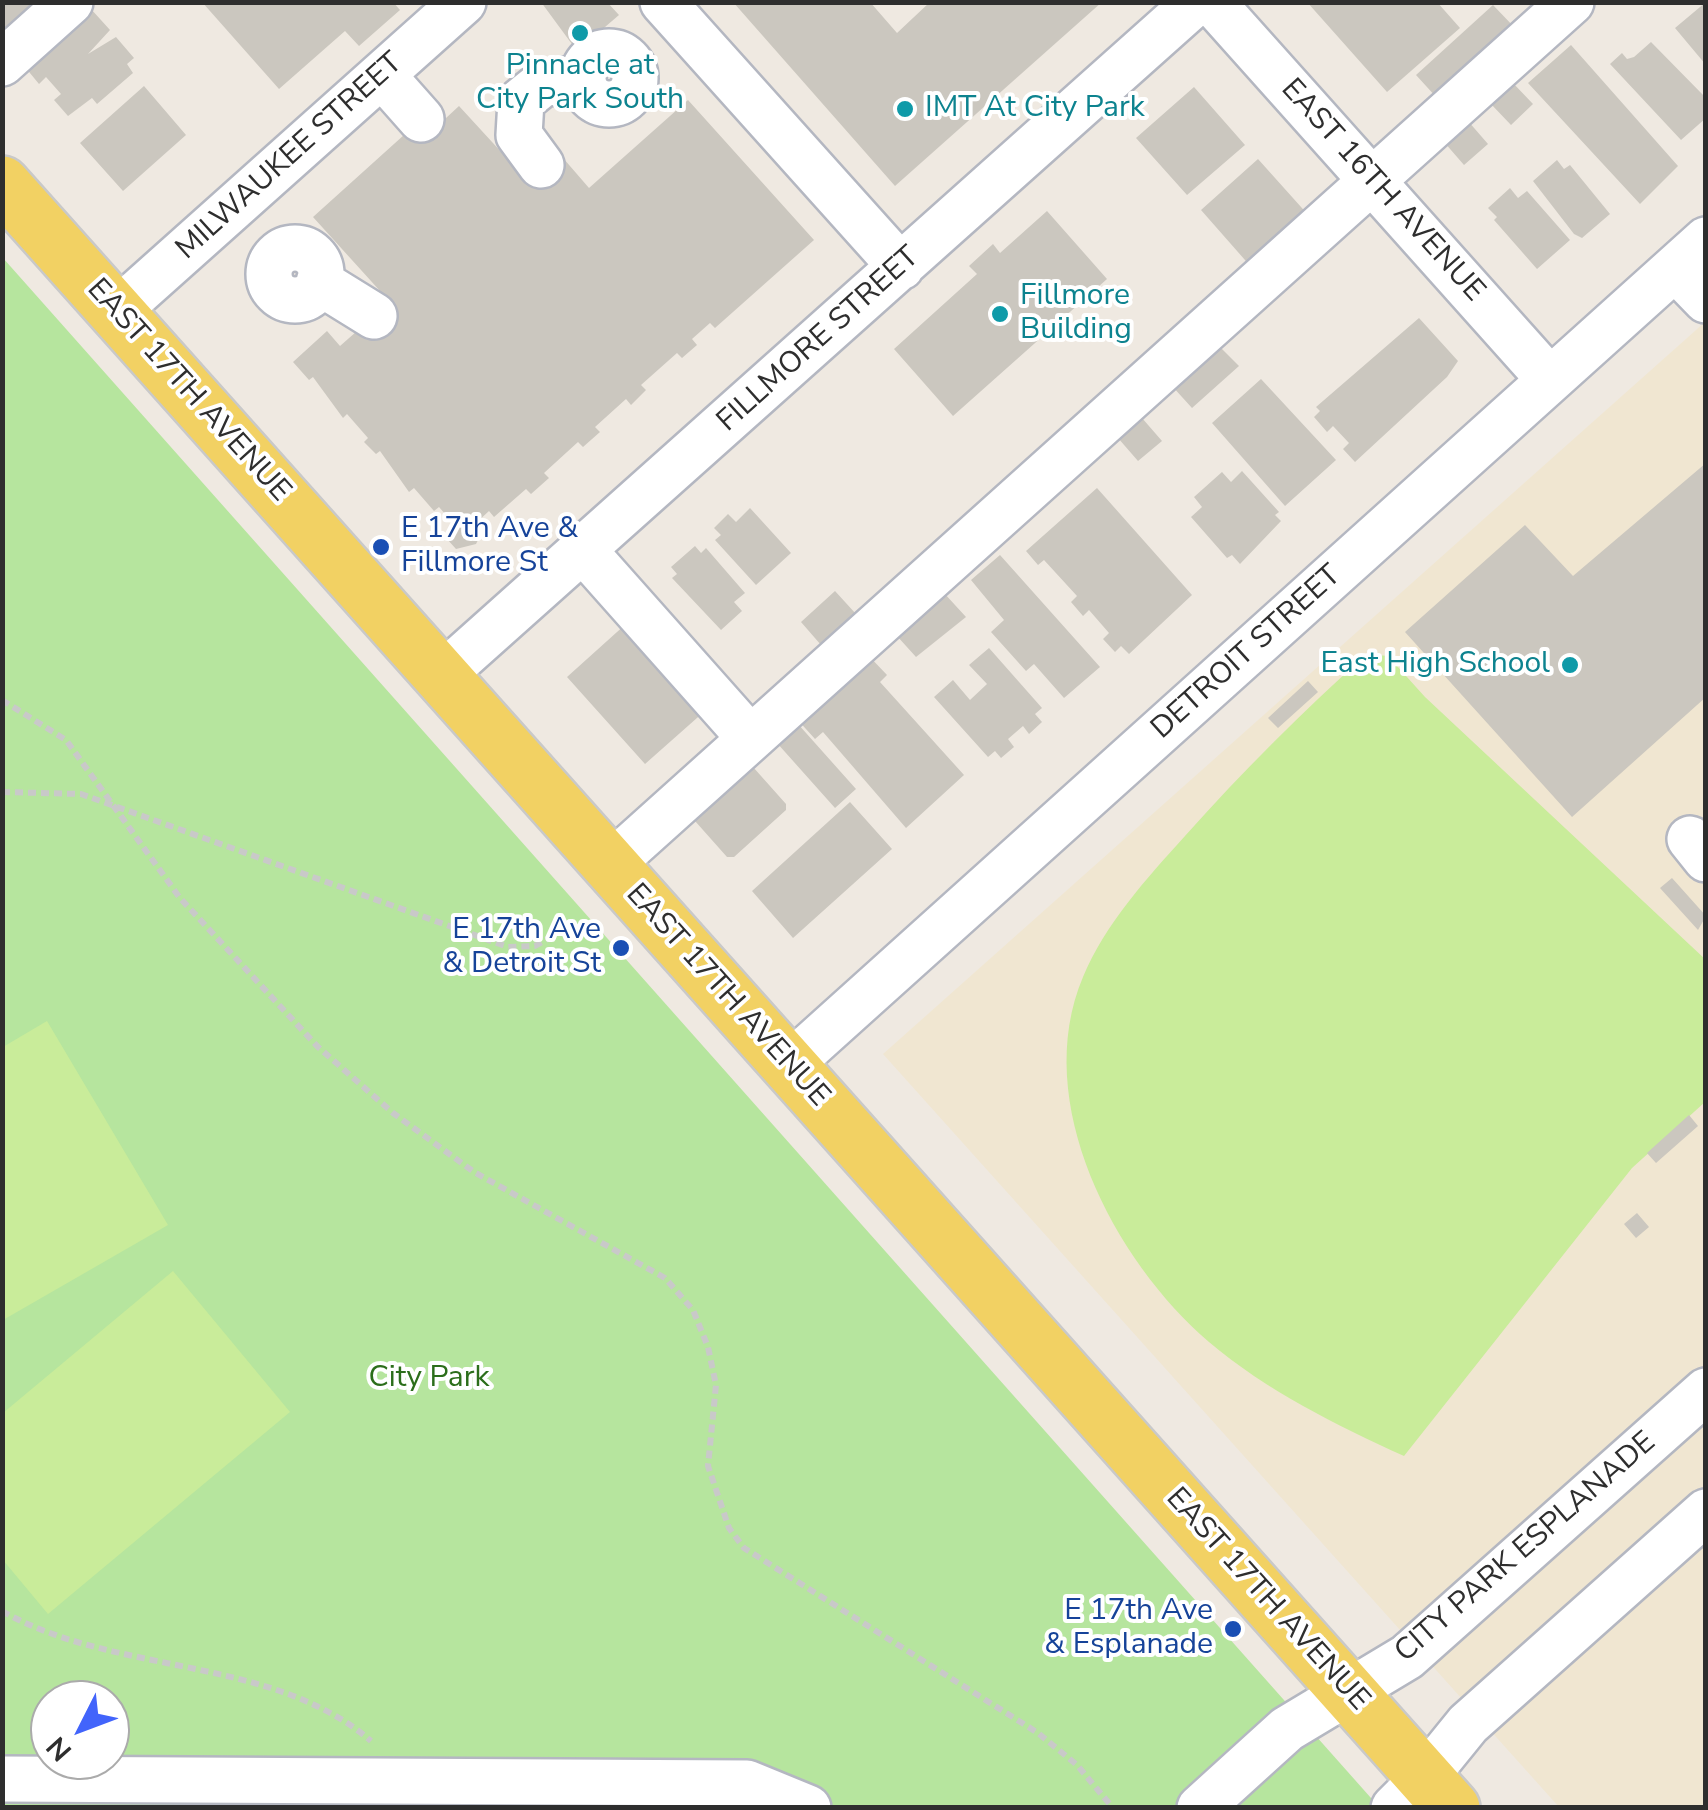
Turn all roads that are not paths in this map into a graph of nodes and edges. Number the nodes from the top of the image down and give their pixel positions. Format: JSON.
{"nodes":[{"id":1,"x":70,"y":2,"type":"edge"},
{"id":2,"x":463,"y":2,"type":"edge"},
{"id":3,"x":1196,"y":2,"type":"edge"},
{"id":4,"x":1212,"y":2,"type":"edge"},
{"id":5,"x":1571,"y":2,"type":"edge"},
{"id":6,"x":668,"y":7,"type":"edge"},
{"id":7,"x":2,"y":63,"type":"edge"},
{"id":8,"x":382,"y":75,"type":"junction"},
{"id":9,"x":421,"y":119,"type":"dead end"},
{"id":10,"x":541,"y":166,"type":"dead end"},
{"id":11,"x":1372,"y":180,"type":"junction"},
{"id":12,"x":2,"y":184,"type":"edge"},
{"id":13,"x":241,"y":200,"type":"junction"},
{"id":14,"x":1690,"y":254,"type":"edge"},
{"id":15,"x":901,"y":267,"type":"junction"},
{"id":16,"x":1706,"y":300,"type":"edge"},
{"id":17,"x":116,"y":311,"type":"junction"},
{"id":18,"x":374,"y":316,"type":"dead end"},
{"id":19,"x":1550,"y":380,"type":"junction"},
{"id":20,"x":583,"y":550,"type":"junction"},
{"id":21,"x":441,"y":676,"type":"junction"},
{"id":22,"x":750,"y":738,"type":"junction"},
{"id":23,"x":609,"y":866,"type":"junction"},
{"id":24,"x":789,"y":1066,"type":"junction"},
{"id":25,"x":1706,"y":1391,"type":"edge"},
{"id":26,"x":1706,"y":1512,"type":"edge"},
{"id":27,"x":1348,"y":1690,"type":"junction"},
{"id":28,"x":2,"y":1779,"type":"edge"},
{"id":29,"x":418,"y":1783,"type":"junction"},
{"id":30,"x":1424,"y":1797,"type":"edge"},
{"id":31,"x":471,"y":1808,"type":"edge"},
{"id":32,"x":808,"y":1808,"type":"edge"},
{"id":33,"x":1200,"y":1808,"type":"edge"}],
"edges":[{"from":1,"to":7,"type":"street"},
{"from":2,"to":8,"type":"street","name":"MILWAUKEE STREET"},
{"from":3,"to":15,"type":"street","name":"FILLMORE STREET"},
{"from":4,"to":11,"type":"street","name":"EAST 16TH AVENUE"},
{"from":5,"to":11,"type":"street"},
{"from":6,"to":10,"type":"street"},
{"from":6,"to":15,"type":"street"},
{"from":8,"to":9,"type":"street"},
{"from":8,"to":13,"type":"street","name":"MILWAUKEE STREET"},
{"from":11,"to":19,"type":"street","name":"EAST 16TH AVENUE"},
{"from":11,"to":22,"type":"street"},
{"from":12,"to":17,"type":"main road","name":"EAST 17TH AVENUE"},
{"from":13,"to":17,"type":"street","name":"MILWAUKEE STREET"},
{"from":13,"to":18,"type":"street"},
{"from":14,"to":16,"type":"street"},
{"from":14,"to":19,"type":"street","name":"DETROIT STREET"},
{"from":15,"to":20,"type":"street","name":"FILLMORE STREET"},
{"from":17,"to":21,"type":"main road","name":"EAST 17TH AVENUE"},
{"from":19,"to":24,"type":"street","name":"DETROIT STREET"},
{"from":20,"to":21,"type":"street","name":"FILLMORE STREET"},
{"from":20,"to":22,"type":"street"},
{"from":21,"to":23,"type":"main road","name":"EAST 17TH AVENUE"},
{"from":22,"to":23,"type":"street"},
{"from":23,"to":24,"type":"main road","name":"EAST 17TH AVENUE"},
{"from":24,"to":27,"type":"main road","name":"EAST 17TH AVENUE"},
{"from":25,"to":27,"type":"street","name":"CITY PARK ESPLANADE"},
{"from":26,"to":30,"type":"street"},
{"from":27,"to":30,"type":"main road","name":"EAST 17TH AVENUE"},
{"from":27,"to":33,"type":"street","name":"CITY PARK ESPLANADE"},
{"from":28,"to":29,"type":"street"},
{"from":29,"to":31,"type":"street"},
{"from":29,"to":32,"type":"street"}]}
